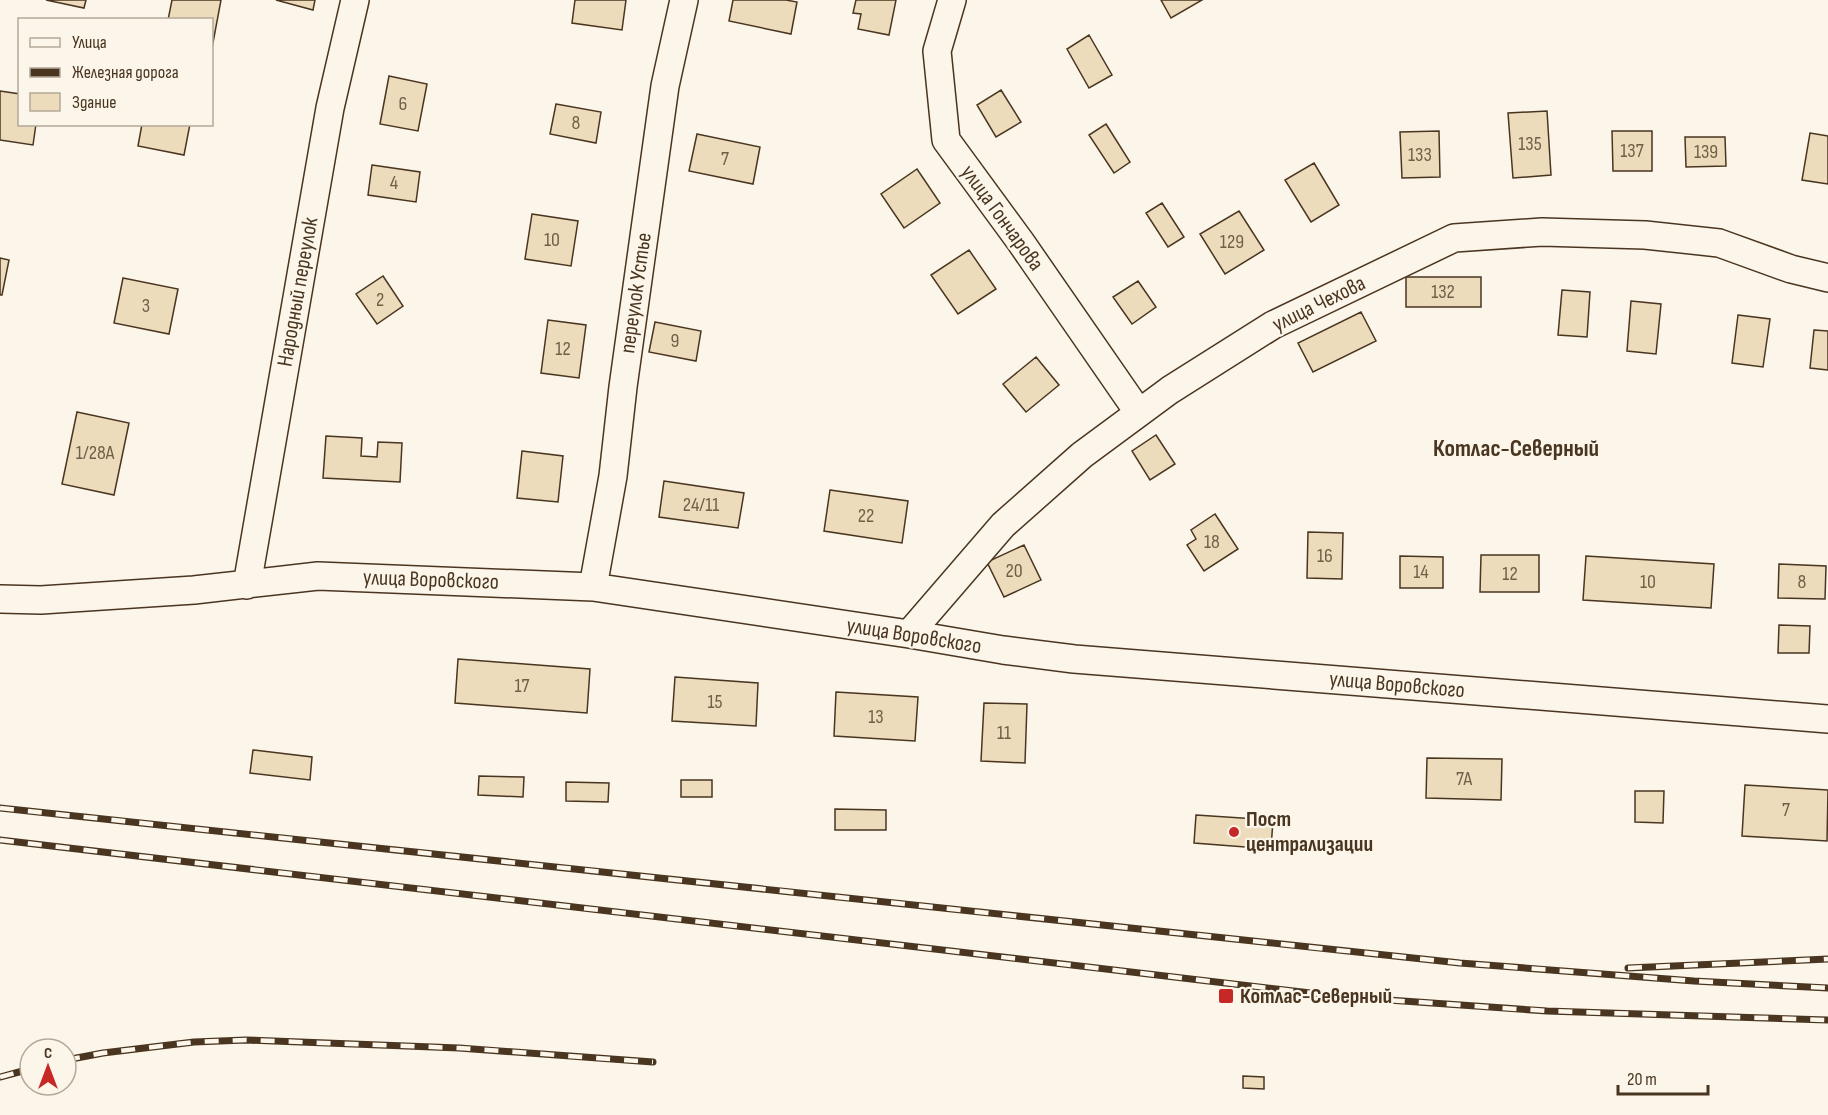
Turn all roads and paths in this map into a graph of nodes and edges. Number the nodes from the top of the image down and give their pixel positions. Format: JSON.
{"nodes":[{"id":1,"x":355,"y":0,"type":"edge"},
{"id":2,"x":684,"y":0,"type":"edge"},
{"id":3,"x":952,"y":0,"type":"edge"},
{"id":4,"x":1828,"y":278,"type":"edge"},
{"id":5,"x":1139,"y":413,"type":"junction"},
{"id":6,"x":247,"y":585,"type":"junction"},
{"id":7,"x":593,"y":587,"type":"junction"},
{"id":8,"x":0,"y":599,"type":"edge"},
{"id":9,"x":909,"y":634,"type":"junction"},
{"id":10,"x":1828,"y":719,"type":"edge"}],
"edges":[{"from":1,"to":6,"type":"street","name":"Народный переулок"},
{"from":2,"to":7,"type":"street","name":"переулок Устье"},
{"from":3,"to":5,"type":"street","name":"улица Гончарова"},
{"from":4,"to":5,"type":"street","name":"улица Чехова"},
{"from":5,"to":9,"type":"street","name":"улица Чехова"},
{"from":6,"to":7,"type":"street","name":"улица Воровского"},
{"from":6,"to":8,"type":"street","name":"улица Воровского"},
{"from":7,"to":9,"type":"street","name":"улица Воровского"},
{"from":9,"to":10,"type":"street","name":"улица Воровского"}]}
